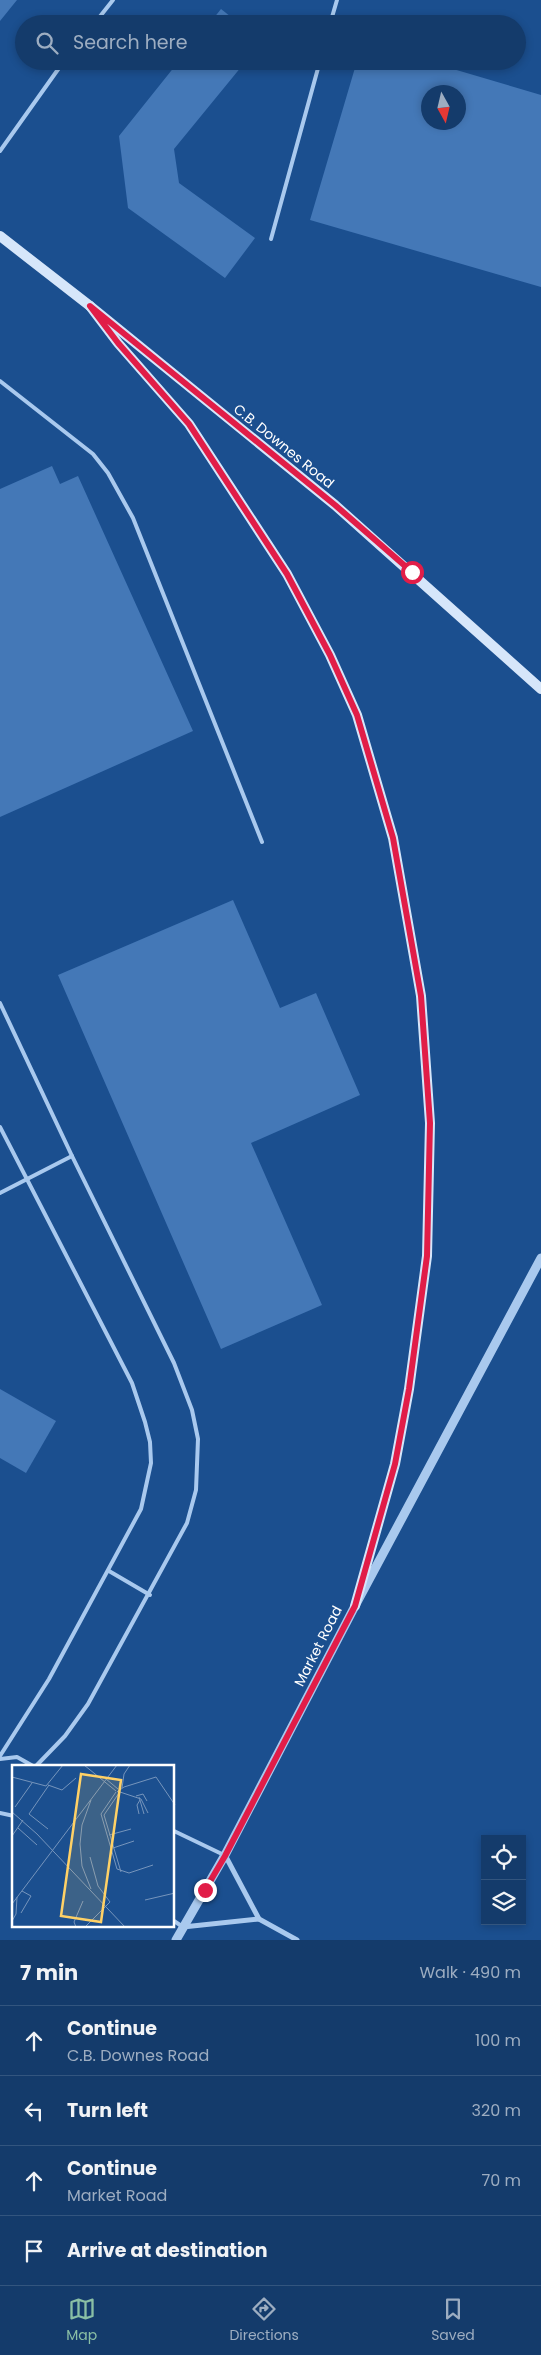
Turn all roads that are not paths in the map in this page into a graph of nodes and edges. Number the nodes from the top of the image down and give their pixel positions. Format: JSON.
{"nodes":[{"id":1,"x":113,"y":0,"type":"edge"},
{"id":2,"x":337,"y":0,"type":"edge"},
{"id":3,"x":101,"y":15,"type":"edge"},
{"id":4,"x":333,"y":15,"type":"edge"},
{"id":5,"x":58,"y":70,"type":"edge"},
{"id":6,"x":318,"y":70,"type":"edge"},
{"id":7,"x":0,"y":151,"type":"edge"},
{"id":8,"x":0,"y":236,"type":"edge"},
{"id":9,"x":271,"y":238,"type":"dead end"},
{"id":10,"x":90,"y":306,"type":"junction"},
{"id":11,"x":0,"y":381,"type":"edge"},
{"id":12,"x":541,"y":689,"type":"edge"},
{"id":13,"x":262,"y":842,"type":"dead end"},
{"id":14,"x":0,"y":1002,"type":"edge"},
{"id":15,"x":0,"y":1127,"type":"edge"},
{"id":16,"x":72,"y":1156,"type":"junction"},
{"id":17,"x":28,"y":1180,"type":"junction"},
{"id":18,"x":0,"y":1193,"type":"edge"},
{"id":19,"x":541,"y":1258,"type":"edge"},
{"id":20,"x":109,"y":1571,"type":"junction"},
{"id":21,"x":150,"y":1595,"type":"junction"},
{"id":22,"x":355,"y":1606,"type":"junction"},
{"id":23,"x":0,"y":1758,"type":"edge"},
{"id":24,"x":32,"y":1765,"type":"edge"},
{"id":25,"x":35,"y":1765,"type":"edge"},
{"id":26,"x":175,"y":1831,"type":"edge"},
{"id":27,"x":225,"y":1856,"type":"junction"},
{"id":28,"x":259,"y":1919,"type":"junction"},
{"id":29,"x":175,"y":1922,"type":"edge"},
{"id":30,"x":183,"y":1927,"type":"junction"},
{"id":31,"x":176,"y":1940,"type":"edge"},
{"id":32,"x":297,"y":1940,"type":"edge"}],
"edges":[{"from":1,"to":3,"type":"lane"},
{"from":2,"to":4,"type":"lane"},
{"from":5,"to":7,"type":"lane"},
{"from":6,"to":9,"type":"lane"},
{"from":8,"to":10,"type":"main road","name":"C.B. Downes Road"},
{"from":10,"to":12,"type":"main road","name":"C.B. Downes Road"},
{"from":10,"to":22,"type":"main road"},
{"from":11,"to":13,"type":"lane"},
{"from":14,"to":16,"type":"lane"},
{"from":15,"to":17,"type":"lane"},
{"from":16,"to":17,"type":"lane"},
{"from":16,"to":21,"type":"lane"},
{"from":17,"to":18,"type":"lane"},
{"from":17,"to":20,"type":"lane"},
{"from":19,"to":22,"type":"street","name":"Market Road"},
{"from":20,"to":21,"type":"lane"},
{"from":20,"to":23,"type":"lane"},
{"from":21,"to":25,"type":"lane"},
{"from":22,"to":27,"type":"street","name":"Market Road"},
{"from":23,"to":24,"type":"lane"},
{"from":26,"to":27,"type":"lane"},
{"from":27,"to":28,"type":"street"},
{"from":27,"to":30,"type":"street","name":"Market Road"},
{"from":28,"to":30,"type":"street"},
{"from":28,"to":32,"type":"street"},
{"from":29,"to":30,"type":"lane"},
{"from":30,"to":31,"type":"street","name":"Market Road"}]}
